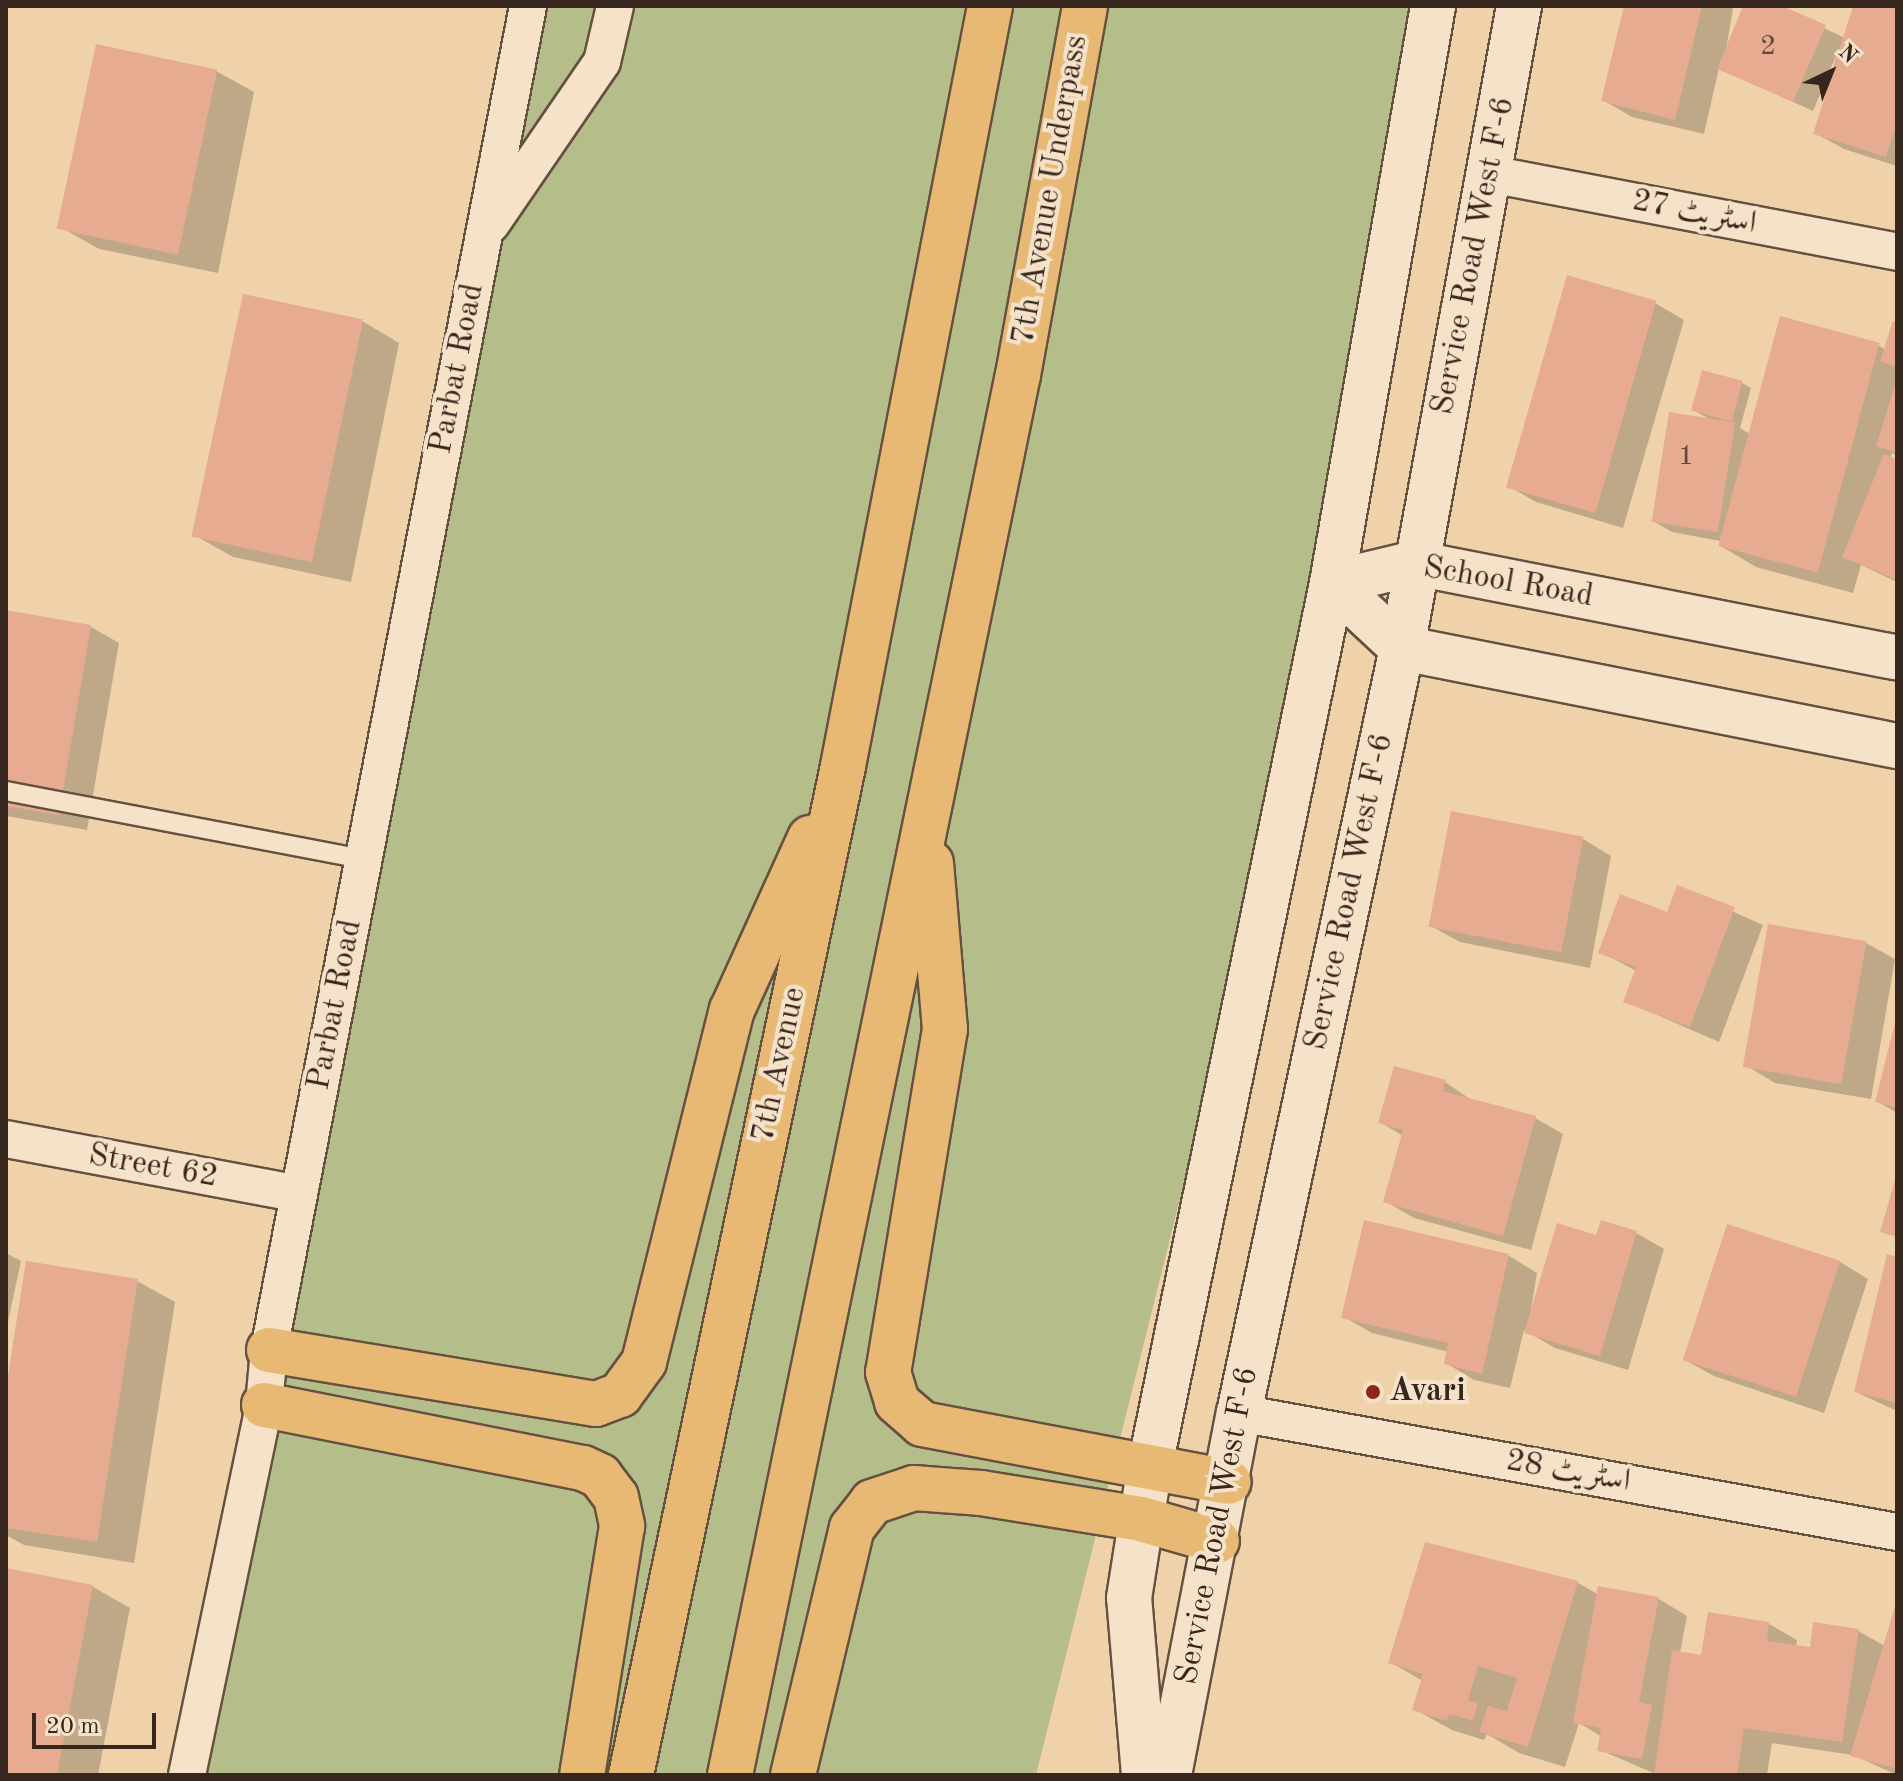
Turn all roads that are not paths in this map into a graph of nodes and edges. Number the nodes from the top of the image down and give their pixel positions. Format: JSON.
{"nodes":[{"id":1,"x":528,"y":6,"type":"edge"},
{"id":2,"x":615,"y":6,"type":"edge"},
{"id":3,"x":990,"y":6,"type":"edge"},
{"id":4,"x":1085,"y":6,"type":"edge"},
{"id":5,"x":1433,"y":6,"type":"edge"},
{"id":6,"x":1519,"y":6,"type":"edge"},
{"id":7,"x":1490,"y":174,"type":"junction"},
{"id":8,"x":484,"y":236,"type":"junction"},
{"id":9,"x":1897,"y":252,"type":"edge"},
{"id":10,"x":1415,"y":563,"type":"junction"},
{"id":11,"x":1332,"y":583,"type":"junction"},
{"id":12,"x":1402,"y":648,"type":"junction"},
{"id":13,"x":1897,"y":658,"type":"edge"},
{"id":14,"x":1897,"y":746,"type":"edge"},
{"id":15,"x":843,"y":766,"type":"junction"},
{"id":16,"x":6,"y":791,"type":"edge"},
{"id":17,"x":927,"y":813,"type":"junction"},
{"id":18,"x":364,"y":859,"type":"junction"},
{"id":19,"x":6,"y":1139,"type":"edge"},
{"id":20,"x":299,"y":1194,"type":"junction"},
{"id":21,"x":269,"y":1350,"type":"junction"},
{"id":22,"x":264,"y":1405,"type":"junction"},
{"id":23,"x":1239,"y":1413,"type":"junction"},
{"id":24,"x":1150,"y":1466,"type":"junction"},
{"id":25,"x":1229,"y":1482,"type":"junction"},
{"id":26,"x":1141,"y":1519,"type":"junction"},
{"id":27,"x":1897,"y":1532,"type":"edge"},
{"id":28,"x":1217,"y":1541,"type":"junction"},
{"id":29,"x":187,"y":1775,"type":"edge"},
{"id":30,"x":582,"y":1775,"type":"edge"},
{"id":31,"x":631,"y":1775,"type":"edge"},
{"id":32,"x":730,"y":1775,"type":"edge"},
{"id":33,"x":793,"y":1775,"type":"edge"},
{"id":34,"x":1144,"y":1775,"type":"edge"},
{"id":35,"x":1169,"y":1775,"type":"edge"}],
"edges":[{"from":1,"to":8,"type":"street","name":"Parbat Road"},
{"from":2,"to":8,"type":"street","name":"Parbat Road"},
{"from":3,"to":15,"type":"main road","name":"7th Avenue"},
{"from":4,"to":17,"type":"main road","name":"7th Avenue Underpass"},
{"from":5,"to":11,"type":"street","name":"Service Road West F-6"},
{"from":6,"to":7,"type":"street","name":"Service Road West F-6"},
{"from":7,"to":9,"type":"street","name":"اسٹریٹ 27"},
{"from":7,"to":10,"type":"street","name":"Service Road West F-6"},
{"from":8,"to":18,"type":"street","name":"Parbat Road"},
{"from":10,"to":11,"type":"street","name":"School Road"},
{"from":10,"to":12,"type":"street","name":"Service Road West F-6"},
{"from":10,"to":13,"type":"street","name":"School Road"},
{"from":11,"to":12,"type":"street"},
{"from":11,"to":24,"type":"street","name":"Service Road West F-6"},
{"from":12,"to":14,"type":"street"},
{"from":12,"to":23,"type":"street","name":"Service Road West F-6"},
{"from":15,"to":21,"type":"main road"},
{"from":15,"to":31,"type":"main road","name":"7th Avenue"},
{"from":16,"to":18,"type":"lane"},
{"from":17,"to":24,"type":"main road"},
{"from":17,"to":32,"type":"main road"},
{"from":18,"to":20,"type":"street","name":"Parbat Road"},
{"from":19,"to":20,"type":"street","name":"Street 62"},
{"from":20,"to":21,"type":"street","name":"Parbat Road"},
{"from":21,"to":22,"type":"street","name":"Parbat Road"},
{"from":22,"to":29,"type":"street","name":"Parbat Road"},
{"from":22,"to":30,"type":"main road"},
{"from":23,"to":25,"type":"street","name":"Service Road West F-6"},
{"from":23,"to":27,"type":"street","name":"اسٹریٹ 28"},
{"from":24,"to":25,"type":"main road"},
{"from":24,"to":26,"type":"street","name":"Service Road West F-6"},
{"from":25,"to":28,"type":"street","name":"Service Road West F-6"},
{"from":26,"to":28,"type":"main road"},
{"from":26,"to":33,"type":"main road"},
{"from":26,"to":34,"type":"street","name":"Service Road West F-6"},
{"from":28,"to":35,"type":"street","name":"Service Road West F-6"}]}
